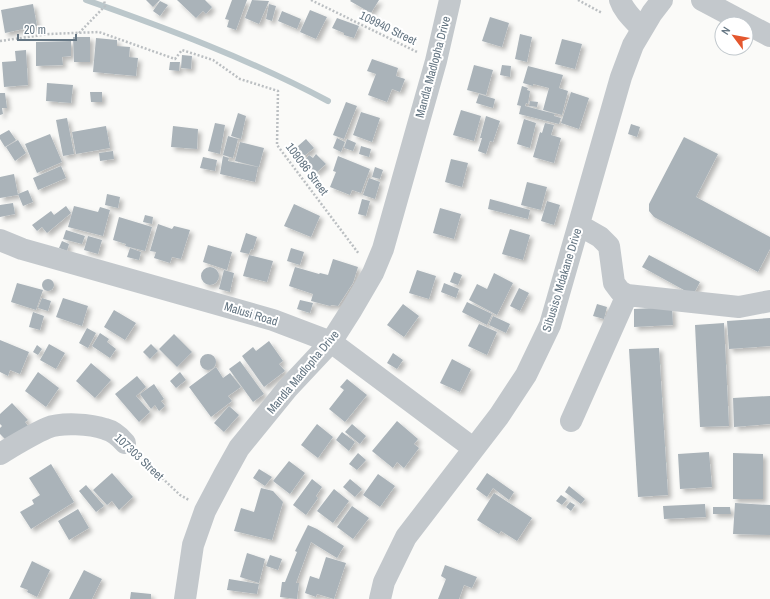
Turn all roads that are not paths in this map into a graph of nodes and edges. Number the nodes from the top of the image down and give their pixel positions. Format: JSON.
{"nodes":[{"id":1,"x":450,"y":0,"type":"edge"},
{"id":2,"x":620,"y":0,"type":"edge"},
{"id":3,"x":662,"y":0,"type":"edge"},
{"id":4,"x":702,"y":0,"type":"edge"},
{"id":5,"x":642,"y":30,"type":"junction"},
{"id":6,"x":770,"y":36,"type":"edge"},
{"id":7,"x":579,"y":225,"type":"junction"},
{"id":8,"x":0,"y":240,"type":"edge"},
{"id":9,"x":627,"y":295,"type":"junction"},
{"id":10,"x":770,"y":301,"type":"edge"},
{"id":11,"x":331,"y":342,"type":"junction"},
{"id":12,"x":571,"y":421,"type":"dead end"},
{"id":13,"x":126,"y":443,"type":"road end"},
{"id":14,"x":474,"y":448,"type":"junction"},
{"id":15,"x":0,"y":454,"type":"edge"},
{"id":16,"x":185,"y":599,"type":"edge"},
{"id":17,"x":380,"y":599,"type":"edge"}],
"edges":[{"from":1,"to":11,"type":"street","name":"Mandla Madlopha Drive"},
{"from":2,"to":5,"type":"street"},
{"from":3,"to":5,"type":"street","name":"Sibusiso Mdakane Drive"},
{"from":4,"to":6,"type":"street"},
{"from":5,"to":7,"type":"street","name":"Sibusiso Mdakane Drive"},
{"from":7,"to":9,"type":"street"},
{"from":7,"to":14,"type":"street","name":"Sibusiso Mdakane Drive"},
{"from":8,"to":11,"type":"street","name":"Malusi Road"},
{"from":9,"to":10,"type":"street"},
{"from":9,"to":12,"type":"street"},
{"from":11,"to":14,"type":"street","name":"Malusi Road"},
{"from":11,"to":16,"type":"street","name":"Mandla Madlopha Drive"},
{"from":13,"to":15,"type":"street","name":"107303 Street"},
{"from":14,"to":17,"type":"street","name":"Sibusiso Mdakane Drive"}]}
